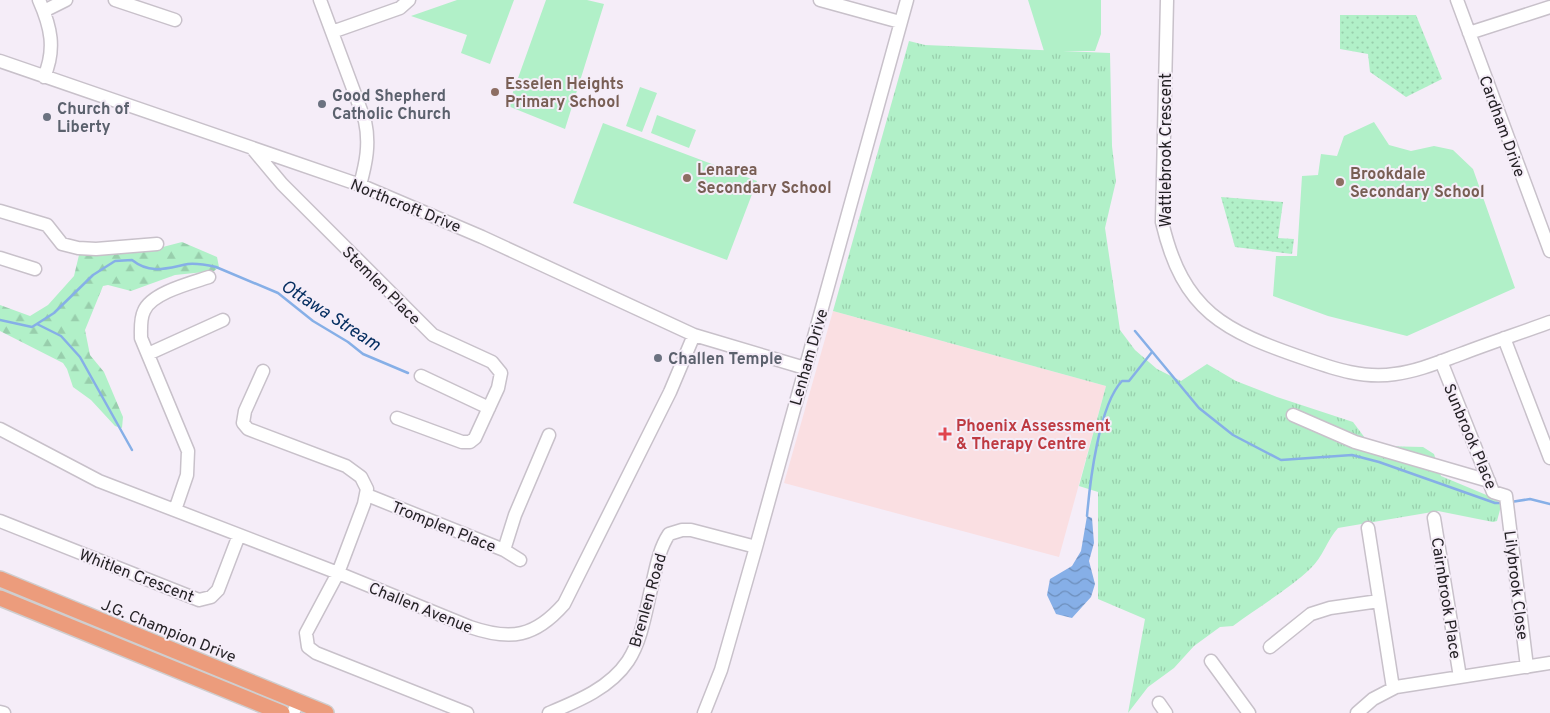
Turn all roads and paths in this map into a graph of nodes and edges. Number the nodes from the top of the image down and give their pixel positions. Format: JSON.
{"nodes":[{"id":1,"x":66,"y":0,"type":"edge"},
{"id":2,"x":115,"y":0,"type":"edge"},
{"id":3,"x":320,"y":0,"type":"edge"},
{"id":4,"x":409,"y":0,"type":"edge"},
{"id":5,"x":820,"y":0,"type":"edge"},
{"id":6,"x":907,"y":0,"type":"edge"},
{"id":7,"x":1167,"y":0,"type":"edge"},
{"id":8,"x":1457,"y":0,"type":"edge"},
{"id":9,"x":849,"y":4,"type":"edge"},
{"id":10,"x":42,"y":5,"type":"edge"},
{"id":11,"x":1550,"y":7,"type":"edge"},
{"id":12,"x":175,"y":20,"type":"dead end"},
{"id":13,"x":900,"y":22,"type":"junction"},
{"id":14,"x":332,"y":32,"type":"junction"},
{"id":15,"x":1469,"y":33,"type":"junction"},
{"id":16,"x":0,"y":61,"type":"edge"},
{"id":17,"x":44,"y":76,"type":"junction"},
{"id":18,"x":252,"y":148,"type":"junction"},
{"id":19,"x":360,"y":185,"type":"junction"},
{"id":20,"x":0,"y":211,"type":"edge"},
{"id":21,"x":157,"y":244,"type":"dead end"},
{"id":22,"x":1550,"y":251,"type":"edge"},
{"id":23,"x":0,"y":258,"type":"edge"},
{"id":24,"x":35,"y":269,"type":"dead end"},
{"id":25,"x":209,"y":276,"type":"dead end"},
{"id":26,"x":223,"y":320,"type":"dead end"},
{"id":27,"x":1550,"y":322,"type":"edge"},
{"id":28,"x":694,"y":335,"type":"junction"},
{"id":29,"x":1504,"y":338,"type":"junction"},
{"id":30,"x":148,"y":354,"type":"junction"},
{"id":31,"x":1441,"y":361,"type":"junction"},
{"id":32,"x":805,"y":368,"type":"junction"},
{"id":33,"x":263,"y":371,"type":"dead end"},
{"id":34,"x":421,"y":376,"type":"dead end"},
{"id":35,"x":488,"y":408,"type":"junction"},
{"id":36,"x":1294,"y":415,"type":"dead end"},
{"id":37,"x":397,"y":418,"type":"dead end"},
{"id":38,"x":0,"y":429,"type":"edge"},
{"id":39,"x":549,"y":435,"type":"dead end"},
{"id":40,"x":1550,"y":458,"type":"edge"},
{"id":41,"x":1488,"y":481,"type":"junction"},
{"id":42,"x":367,"y":495,"type":"junction"},
{"id":43,"x":1507,"y":502,"type":"joint"},
{"id":44,"x":175,"y":510,"type":"junction"},
{"id":45,"x":1434,"y":518,"type":"dead end"},
{"id":46,"x":0,"y":521,"type":"edge"},
{"id":47,"x":1368,"y":528,"type":"dead end"},
{"id":48,"x":238,"y":535,"type":"junction"},
{"id":49,"x":756,"y":547,"type":"junction"},
{"id":50,"x":504,"y":550,"type":"junction"},
{"id":51,"x":520,"y":560,"type":"dead end"},
{"id":52,"x":338,"y":573,"type":"junction"},
{"id":53,"x":0,"y":579,"type":"edge"},
{"id":54,"x":0,"y":598,"type":"edge"},
{"id":55,"x":1379,"y":601,"type":"junction"},
{"id":56,"x":1270,"y":647,"type":"dead end"},
{"id":57,"x":1211,"y":661,"type":"dead end"},
{"id":58,"x":1550,"y":663,"type":"edge"},
{"id":59,"x":1527,"y":667,"type":"junction"},
{"id":60,"x":1460,"y":677,"type":"junction"},
{"id":61,"x":1393,"y":688,"type":"junction"},
{"id":62,"x":295,"y":707,"type":"edge"},
{"id":63,"x":0,"y":712,"type":"edge"},
{"id":64,"x":4,"y":713,"type":"edge"},
{"id":65,"x":282,"y":713,"type":"edge"},
{"id":66,"x":326,"y":713,"type":"edge"},
{"id":67,"x":467,"y":713,"type":"edge"},
{"id":68,"x":549,"y":713,"type":"edge"},
{"id":69,"x":704,"y":713,"type":"edge"},
{"id":70,"x":1249,"y":713,"type":"edge"},
{"id":71,"x":1357,"y":713,"type":"edge"}],
"edges":[{"from":1,"to":10,"type":"street"},
{"from":2,"to":12,"type":"street"},
{"from":3,"to":14,"type":"street"},
{"from":4,"to":14,"type":"street"},
{"from":5,"to":9,"type":"street"},
{"from":6,"to":13,"type":"street","name":"Lenham Drive"},
{"from":7,"to":31,"type":"street","name":"Wattlebrook Crescent"},
{"from":8,"to":15,"type":"street","name":"Cardham Drive"},
{"from":9,"to":13,"type":"street"},
{"from":10,"to":17,"type":"street"},
{"from":11,"to":15,"type":"street"},
{"from":13,"to":32,"type":"street","name":"Lenham Drive"},
{"from":14,"to":19,"type":"street"},
{"from":15,"to":22,"type":"street","name":"Cardham Drive"},
{"from":16,"to":17,"type":"street","name":"Northcroft Drive"},
{"from":17,"to":18,"type":"street","name":"Northcroft Drive"},
{"from":18,"to":19,"type":"street","name":"Northcroft Drive"},
{"from":18,"to":35,"type":"street","name":"Stemlen Place"},
{"from":19,"to":28,"type":"street","name":"Northcroft Drive"},
{"from":20,"to":21,"type":"street"},
{"from":23,"to":24,"type":"street"},
{"from":25,"to":30,"type":"street"},
{"from":26,"to":30,"type":"street"},
{"from":27,"to":29,"type":"street","name":"Wattlebrook Crescent"},
{"from":28,"to":32,"type":"street","name":"Northcroft Drive"},
{"from":28,"to":52,"type":"street","name":"Challen Avenue"},
{"from":29,"to":31,"type":"street","name":"Wattlebrook Crescent"},
{"from":29,"to":40,"type":"street"},
{"from":30,"to":44,"type":"street"},
{"from":31,"to":41,"type":"street","name":"Sunbrook Place"},
{"from":32,"to":49,"type":"street","name":"Lenham Drive"},
{"from":33,"to":42,"type":"street"},
{"from":34,"to":35,"type":"street"},
{"from":35,"to":37,"type":"street","name":"Stemlen Place"},
{"from":36,"to":41,"type":"street"},
{"from":38,"to":44,"type":"street","name":"Challen Avenue"},
{"from":39,"to":50,"type":"street"},
{"from":41,"to":43,"type":"street","name":"Sunbrook Place"},
{"from":42,"to":50,"type":"street","name":"Tromplen Place"},
{"from":42,"to":52,"type":"street"},
{"from":43,"to":59,"type":"street","name":"Lilybrook Close"},
{"from":44,"to":48,"type":"street","name":"Challen Avenue"},
{"from":45,"to":60,"type":"street","name":"Cairnbrook Place"},
{"from":46,"to":48,"type":"street","name":"Whitlen Crescent"},
{"from":47,"to":55,"type":"street"},
{"from":48,"to":52,"type":"street","name":"Challen Avenue"},
{"from":49,"to":68,"type":"street","name":"Brenlen Road"},
{"from":49,"to":69,"type":"street","name":"Lenham Drive"},
{"from":50,"to":51,"type":"street","name":"Tromplen Place"},
{"from":52,"to":67,"type":"street"},
{"from":53,"to":62,"type":"main road","name":"J.G. Champion Drive"},
{"from":54,"to":65,"type":"main road"},
{"from":55,"to":56,"type":"street"},
{"from":55,"to":61,"type":"street"},
{"from":57,"to":70,"type":"street"},
{"from":58,"to":59,"type":"street"},
{"from":59,"to":60,"type":"street"},
{"from":60,"to":61,"type":"street"},
{"from":61,"to":71,"type":"street"},
{"from":62,"to":66,"type":"main road","name":"J.G. Champion Drive"},
{"from":63,"to":64,"type":"street"}]}
